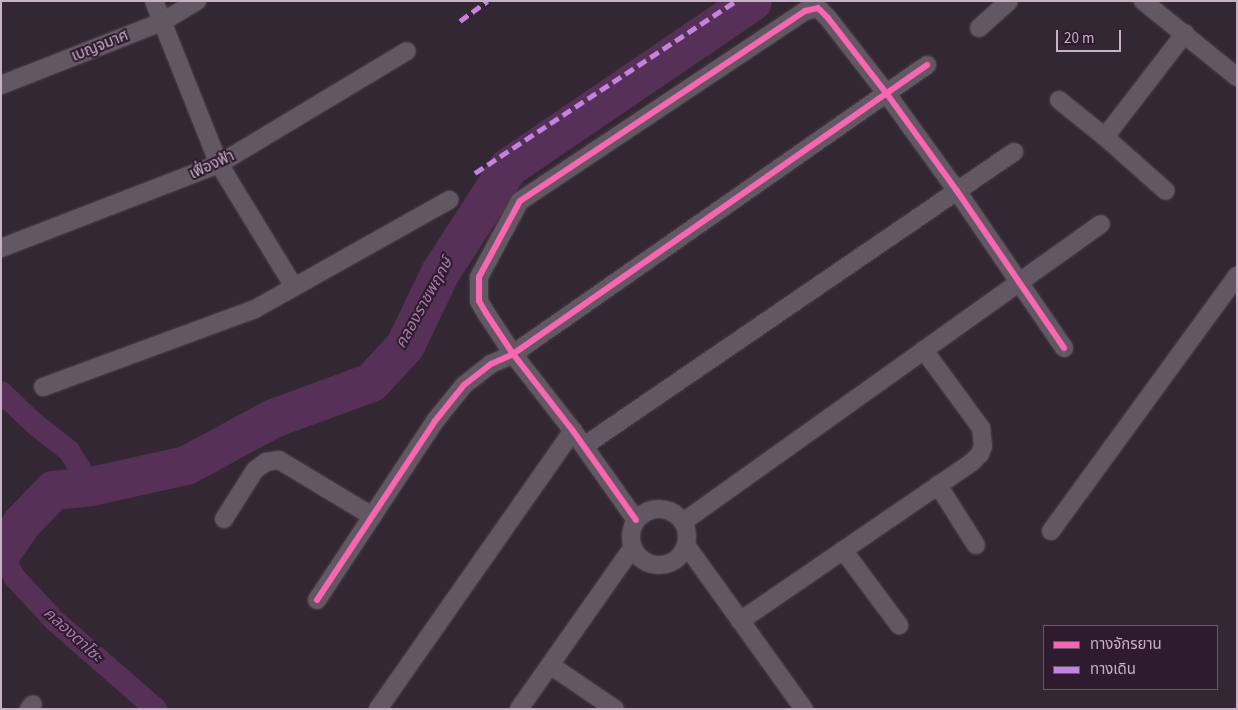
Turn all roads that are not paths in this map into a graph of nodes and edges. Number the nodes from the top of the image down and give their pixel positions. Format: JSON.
{"nodes":[{"id":1,"x":154,"y":1,"type":"edge"},
{"id":2,"x":197,"y":1,"type":"edge"},
{"id":3,"x":1009,"y":1,"type":"edge"},
{"id":4,"x":1143,"y":1,"type":"edge"},
{"id":5,"x":162,"y":22,"type":"junction"},
{"id":6,"x":979,"y":28,"type":"dead end"},
{"id":7,"x":1185,"y":33,"type":"junction"},
{"id":8,"x":407,"y":51,"type":"dead end"},
{"id":9,"x":928,"y":65,"type":"dead end"},
{"id":10,"x":1237,"y":77,"type":"edge"},
{"id":11,"x":1,"y":86,"type":"edge"},
{"id":12,"x":887,"y":94,"type":"junction"},
{"id":13,"x":1059,"y":100,"type":"dead end"},
{"id":14,"x":1104,"y":137,"type":"junction"},
{"id":15,"x":1014,"y":152,"type":"dead end"},
{"id":16,"x":219,"y":164,"type":"junction"},
{"id":17,"x":957,"y":191,"type":"junction"},
{"id":18,"x":1166,"y":191,"type":"dead end"},
{"id":19,"x":449,"y":200,"type":"dead end"},
{"id":20,"x":1102,"y":224,"type":"dead end"},
{"id":21,"x":1,"y":248,"type":"edge"},
{"id":22,"x":1237,"y":276,"type":"edge"},
{"id":23,"x":1020,"y":283,"type":"junction"},
{"id":24,"x":294,"y":286,"type":"junction"},
{"id":25,"x":1064,"y":348,"type":"dead end"},
{"id":26,"x":924,"y":350,"type":"junction"},
{"id":27,"x":514,"y":354,"type":"junction"},
{"id":28,"x":43,"y":388,"type":"dead end"},
{"id":29,"x":573,"y":431,"type":"junction"},
{"id":30,"x":584,"y":446,"type":"junction"},
{"id":31,"x":938,"y":485,"type":"junction"},
{"id":32,"x":372,"y":516,"type":"junction"},
{"id":33,"x":224,"y":519,"type":"dead end"},
{"id":34,"x":636,"y":520,"type":"junction"},
{"id":35,"x":683,"y":522,"type":"junction"},
{"id":36,"x":1051,"y":531,"type":"dead end"},
{"id":37,"x":976,"y":545,"type":"dead end"},
{"id":38,"x":686,"y":546,"type":"junction"},
{"id":39,"x":632,"y":548,"type":"junction"},
{"id":40,"x":843,"y":550,"type":"junction"},
{"id":41,"x":317,"y":600,"type":"dead end"},
{"id":42,"x":740,"y":621,"type":"junction"},
{"id":43,"x":899,"y":626,"type":"dead end"},
{"id":44,"x":550,"y":664,"type":"junction"},
{"id":45,"x":378,"y":709,"type":"edge"},
{"id":46,"x":519,"y":709,"type":"edge"},
{"id":47,"x":616,"y":709,"type":"edge"},
{"id":48,"x":804,"y":709,"type":"edge"}],
"edges":[{"from":1,"to":5,"type":"street"},
{"from":2,"to":5,"type":"street","name":"เบญจมาศ"},
{"from":3,"to":6,"type":"street"},
{"from":4,"to":7,"type":"street"},
{"from":5,"to":11,"type":"street","name":"เบญจมาศ"},
{"from":5,"to":16,"type":"street"},
{"from":7,"to":10,"type":"street"},
{"from":7,"to":14,"type":"street"},
{"from":8,"to":16,"type":"street","name":"เฟื่องฟ้า"},
{"from":9,"to":12,"type":"street"},
{"from":12,"to":17,"type":"street"},
{"from":12,"to":27,"type":"street"},
{"from":12,"to":27,"type":"street"},
{"from":13,"to":14,"type":"street"},
{"from":14,"to":18,"type":"street"},
{"from":15,"to":17,"type":"street"},
{"from":16,"to":21,"type":"street","name":"เฟื่องฟ้า"},
{"from":16,"to":24,"type":"street"},
{"from":17,"to":23,"type":"street"},
{"from":17,"to":30,"type":"street"},
{"from":19,"to":24,"type":"street"},
{"from":20,"to":23,"type":"street"},
{"from":22,"to":36,"type":"street"},
{"from":23,"to":25,"type":"street"},
{"from":23,"to":26,"type":"street"},
{"from":24,"to":28,"type":"street"},
{"from":26,"to":31,"type":"street"},
{"from":26,"to":35,"type":"street"},
{"from":27,"to":29,"type":"street"},
{"from":27,"to":32,"type":"street"},
{"from":29,"to":30,"type":"street"},
{"from":29,"to":45,"type":"street"},
{"from":30,"to":34,"type":"street"},
{"from":31,"to":37,"type":"street"},
{"from":31,"to":40,"type":"street"},
{"from":32,"to":33,"type":"street"},
{"from":32,"to":41,"type":"street"},
{"from":34,"to":35,"type":"street"},
{"from":34,"to":39,"type":"street"},
{"from":35,"to":38,"type":"street"},
{"from":38,"to":39,"type":"street"},
{"from":38,"to":42,"type":"street"},
{"from":39,"to":44,"type":"street"},
{"from":40,"to":42,"type":"street"},
{"from":40,"to":43,"type":"street"},
{"from":42,"to":48,"type":"street"},
{"from":44,"to":46,"type":"street"},
{"from":44,"to":47,"type":"street"}]}
